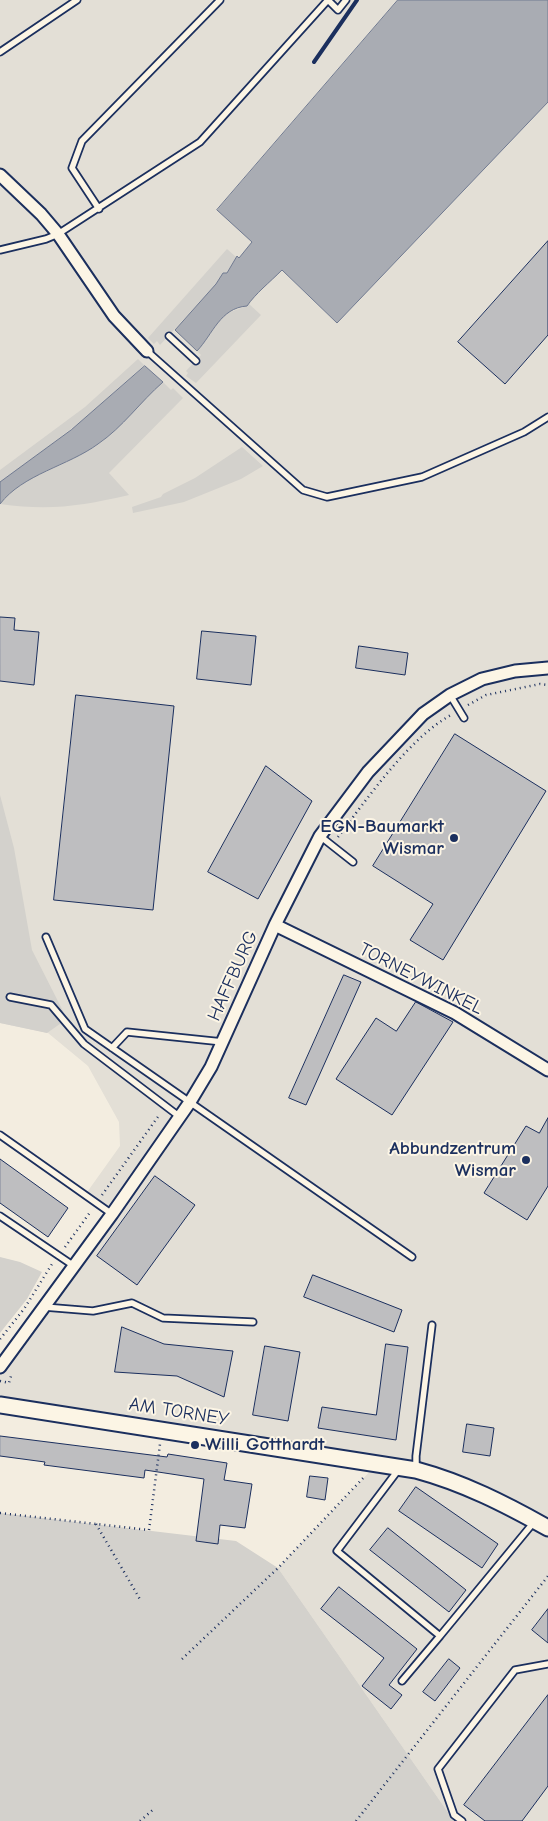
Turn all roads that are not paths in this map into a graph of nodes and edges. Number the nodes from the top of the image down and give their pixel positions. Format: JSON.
{"nodes":[{"id":1,"x":77,"y":0,"type":"edge"},
{"id":2,"x":220,"y":0,"type":"edge"},
{"id":3,"x":346,"y":0,"type":"edge"},
{"id":4,"x":0,"y":52,"type":"edge"},
{"id":5,"x":0,"y":175,"type":"edge"},
{"id":6,"x":99,"y":209,"type":"junction"},
{"id":7,"x":58,"y":234,"type":"junction"},
{"id":8,"x":0,"y":250,"type":"edge"},
{"id":9,"x":169,"y":336,"type":"dead end"},
{"id":10,"x":147,"y":351,"type":"joint"},
{"id":11,"x":196,"y":361,"type":"dead end"},
{"id":12,"x":548,"y":417,"type":"edge"},
{"id":13,"x":548,"y":668,"type":"edge"},
{"id":14,"x":450,"y":695,"type":"junction"},
{"id":15,"x":464,"y":718,"type":"dead end"},
{"id":16,"x":320,"y":836,"type":"junction"},
{"id":17,"x":353,"y":862,"type":"dead end"},
{"id":18,"x":275,"y":925,"type":"junction"},
{"id":19,"x":46,"y":937,"type":"dead end"},
{"id":20,"x":10,"y":997,"type":"dead end"},
{"id":21,"x":223,"y":1042,"type":"junction"},
{"id":22,"x":112,"y":1048,"type":"junction"},
{"id":23,"x":548,"y":1070,"type":"edge"},
{"id":24,"x":190,"y":1102,"type":"junction"},
{"id":25,"x":180,"y":1117,"type":"junction"},
{"id":26,"x":0,"y":1135,"type":"edge"},
{"id":27,"x":112,"y":1214,"type":"junction"},
{"id":28,"x":0,"y":1216,"type":"edge"},
{"id":29,"x":412,"y":1256,"type":"dead end"},
{"id":30,"x":74,"y":1266,"type":"junction"},
{"id":31,"x":44,"y":1307,"type":"junction"},
{"id":32,"x":253,"y":1322,"type":"dead end"},
{"id":33,"x":432,"y":1325,"type":"dead end"},
{"id":34,"x":0,"y":1367,"type":"edge"},
{"id":35,"x":0,"y":1404,"type":"edge"},
{"id":36,"x":400,"y":1467,"type":"junction"},
{"id":37,"x":416,"y":1470,"type":"junction"},
{"id":38,"x":542,"y":1524,"type":"edge"},
{"id":39,"x":440,"y":1636,"type":"junction"},
{"id":40,"x":548,"y":1664,"type":"edge"},
{"id":41,"x":402,"y":1682,"type":"dead end"},
{"id":42,"x":462,"y":1821,"type":"edge"}],
"edges":[{"from":1,"to":4,"type":"lane"},
{"from":2,"to":6,"type":"lane"},
{"from":3,"to":6,"type":"lane"},
{"from":5,"to":7,"type":"street"},
{"from":6,"to":7,"type":"lane"},
{"from":7,"to":8,"type":"lane"},
{"from":7,"to":10,"type":"street"},
{"from":9,"to":11,"type":"lane"},
{"from":10,"to":12,"type":"lane"},
{"from":13,"to":14,"type":"street","name":"HAFFBURG"},
{"from":14,"to":15,"type":"lane"},
{"from":14,"to":16,"type":"street","name":"HAFFBURG"},
{"from":16,"to":17,"type":"lane"},
{"from":16,"to":18,"type":"street","name":"HAFFBURG"},
{"from":18,"to":21,"type":"street","name":"HAFFBURG"},
{"from":18,"to":23,"type":"street","name":"TORNEYWINKEL"},
{"from":19,"to":22,"type":"lane"},
{"from":20,"to":25,"type":"lane"},
{"from":21,"to":22,"type":"lane"},
{"from":21,"to":24,"type":"street","name":"HAFFBURG"},
{"from":22,"to":24,"type":"lane"},
{"from":24,"to":25,"type":"street","name":"HAFFBURG"},
{"from":24,"to":29,"type":"lane"},
{"from":25,"to":27,"type":"street","name":"HAFFBURG"},
{"from":26,"to":27,"type":"lane"},
{"from":27,"to":30,"type":"street","name":"HAFFBURG"},
{"from":28,"to":30,"type":"lane"},
{"from":30,"to":31,"type":"street","name":"HAFFBURG"},
{"from":31,"to":32,"type":"lane"},
{"from":31,"to":34,"type":"street","name":"HAFFBURG"},
{"from":33,"to":37,"type":"lane"},
{"from":35,"to":36,"type":"street","name":"AM TORNEY"},
{"from":36,"to":37,"type":"street","name":"AM TORNEY"},
{"from":36,"to":39,"type":"lane"},
{"from":37,"to":38,"type":"street","name":"AM TORNEY"},
{"from":38,"to":39,"type":"lane"},
{"from":39,"to":41,"type":"lane"},
{"from":40,"to":42,"type":"lane"}]}
